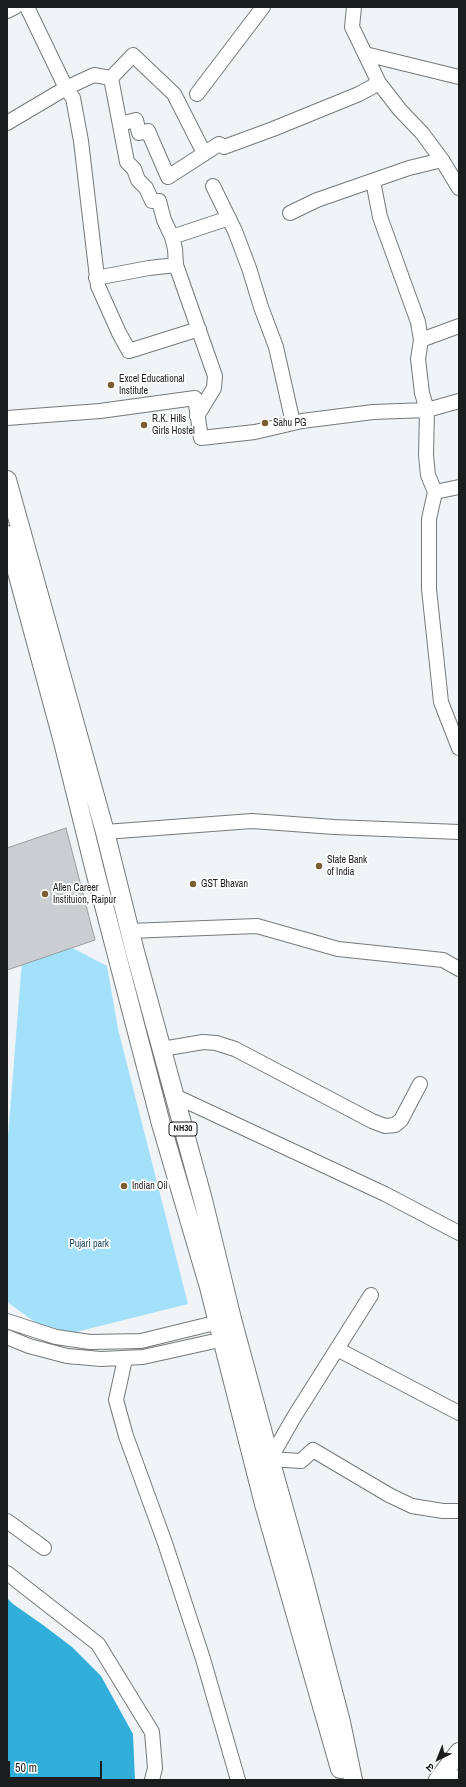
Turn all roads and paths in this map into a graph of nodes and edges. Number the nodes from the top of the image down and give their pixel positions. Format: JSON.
{"nodes":[{"id":1,"x":14,"y":7,"type":"edge"},
{"id":2,"x":27,"y":7,"type":"edge"},
{"id":3,"x":263,"y":7,"type":"edge"},
{"id":4,"x":354,"y":7,"type":"edge"},
{"id":5,"x":7,"y":11,"type":"edge"},
{"id":6,"x":365,"y":54,"type":"junction"},
{"id":7,"x":459,"y":77,"type":"edge"},
{"id":8,"x":112,"y":78,"type":"junction"},
{"id":9,"x":379,"y":83,"type":"junction"},
{"id":10,"x":66,"y":88,"type":"junction"},
{"id":11,"x":197,"y":94,"type":"dead end"},
{"id":12,"x":7,"y":123,"type":"edge"},
{"id":13,"x":120,"y":124,"type":"junction"},
{"id":14,"x":204,"y":153,"type":"junction"},
{"id":15,"x":442,"y":160,"type":"junction"},
{"id":16,"x":373,"y":181,"type":"junction"},
{"id":17,"x":213,"y":186,"type":"dead end"},
{"id":18,"x":459,"y":188,"type":"edge"},
{"id":19,"x":290,"y":213,"type":"dead end"},
{"id":20,"x":229,"y":218,"type":"junction"},
{"id":21,"x":172,"y":237,"type":"junction"},
{"id":22,"x":176,"y":265,"type":"junction"},
{"id":23,"x":96,"y":278,"type":"junction"},
{"id":24,"x":459,"y":326,"type":"edge"},
{"id":25,"x":200,"y":330,"type":"junction"},
{"id":26,"x":421,"y":340,"type":"junction"},
{"id":27,"x":459,"y":401,"type":"edge"},
{"id":28,"x":427,"y":410,"type":"junction"},
{"id":29,"x":197,"y":416,"type":"junction"},
{"id":30,"x":7,"y":418,"type":"edge"},
{"id":31,"x":293,"y":423,"type":"junction"},
{"id":32,"x":7,"y":480,"type":"edge"},
{"id":33,"x":459,"y":487,"type":"edge"},
{"id":34,"x":435,"y":492,"type":"junction"},
{"id":35,"x":7,"y":535,"type":"edge"},
{"id":36,"x":453,"y":718,"type":"edge"},
{"id":37,"x":459,"y":748,"type":"edge"},
{"id":38,"x":105,"y":832,"type":"junction"},
{"id":39,"x":459,"y":832,"type":"edge"},
{"id":40,"x":129,"y":930,"type":"junction"},
{"id":41,"x":459,"y":969,"type":"edge"},
{"id":42,"x":162,"y":1049,"type":"junction"},
{"id":43,"x":420,"y":1084,"type":"dead end"},
{"id":44,"x":175,"y":1096,"type":"junction"},
{"id":45,"x":459,"y":1233,"type":"edge"},
{"id":46,"x":371,"y":1295,"type":"dead end"},
{"id":47,"x":7,"y":1321,"type":"edge"},
{"id":48,"x":225,"y":1321,"type":"junction"},
{"id":49,"x":230,"y":1338,"type":"junction"},
{"id":50,"x":10,"y":1343,"type":"edge"},
{"id":51,"x":337,"y":1349,"type":"junction"},
{"id":52,"x":125,"y":1359,"type":"junction"},
{"id":53,"x":459,"y":1413,"type":"edge"},
{"id":54,"x":270,"y":1459,"type":"junction"},
{"id":55,"x":459,"y":1511,"type":"edge"},
{"id":56,"x":7,"y":1521,"type":"edge"},
{"id":57,"x":44,"y":1548,"type":"dead end"},
{"id":58,"x":7,"y":1573,"type":"edge"},
{"id":59,"x":459,"y":1752,"type":"edge"},
{"id":60,"x":152,"y":1780,"type":"edge"},
{"id":61,"x":238,"y":1780,"type":"edge"},
{"id":62,"x":342,"y":1780,"type":"edge"},
{"id":63,"x":353,"y":1780,"type":"edge"},
{"id":64,"x":438,"y":1780,"type":"edge"}],
"edges":[{"from":1,"to":5,"type":"street"},
{"from":2,"to":10,"type":"street"},
{"from":3,"to":11,"type":"street"},
{"from":4,"to":6,"type":"street"},
{"from":6,"to":7,"type":"street"},
{"from":6,"to":9,"type":"street"},
{"from":8,"to":10,"type":"street"},
{"from":8,"to":13,"type":"street"},
{"from":8,"to":14,"type":"street"},
{"from":9,"to":14,"type":"street"},
{"from":9,"to":15,"type":"street"},
{"from":10,"to":12,"type":"street"},
{"from":10,"to":23,"type":"street"},
{"from":13,"to":14,"type":"street"},
{"from":13,"to":21,"type":"street"},
{"from":15,"to":16,"type":"street"},
{"from":15,"to":18,"type":"street"},
{"from":16,"to":19,"type":"street"},
{"from":16,"to":26,"type":"street"},
{"from":17,"to":20,"type":"street"},
{"from":20,"to":21,"type":"street"},
{"from":20,"to":31,"type":"street"},
{"from":21,"to":22,"type":"street"},
{"from":22,"to":23,"type":"street"},
{"from":22,"to":25,"type":"street"},
{"from":23,"to":25,"type":"street"},
{"from":24,"to":26,"type":"street"},
{"from":25,"to":29,"type":"street"},
{"from":26,"to":28,"type":"street"},
{"from":27,"to":28,"type":"street"},
{"from":28,"to":31,"type":"street"},
{"from":28,"to":34,"type":"street"},
{"from":29,"to":30,"type":"street"},
{"from":29,"to":31,"type":"street"},
{"from":32,"to":38,"type":"main road","number":"NH30"},
{"from":33,"to":34,"type":"street"},
{"from":34,"to":36,"type":"street"},
{"from":35,"to":48,"type":"main road","number":"NH30"},
{"from":36,"to":37,"type":"street"},
{"from":38,"to":39,"type":"street"},
{"from":38,"to":40,"type":"main road","number":"NH30"},
{"from":40,"to":41,"type":"street"},
{"from":40,"to":42,"type":"main road","number":"NH30"},
{"from":42,"to":43,"type":"street"},
{"from":42,"to":44,"type":"main road","number":"NH30"},
{"from":44,"to":45,"type":"street"},
{"from":44,"to":48,"type":"main road","number":"NH30"},
{"from":46,"to":51,"type":"street"},
{"from":47,"to":48,"type":"street"},
{"from":48,"to":49,"type":"main road","number":"NH30"},
{"from":49,"to":52,"type":"street"},
{"from":49,"to":54,"type":"main road","number":"NH30"},
{"from":49,"to":62,"type":"main road","number":"NH30"},
{"from":50,"to":52,"type":"street"},
{"from":51,"to":53,"type":"street"},
{"from":51,"to":54,"type":"street"},
{"from":52,"to":61,"type":"street"},
{"from":54,"to":55,"type":"street"},
{"from":54,"to":63,"type":"main road","number":"NH30"},
{"from":56,"to":57,"type":"street"},
{"from":58,"to":60,"type":"street"},
{"from":59,"to":64,"type":"main road"}]}
